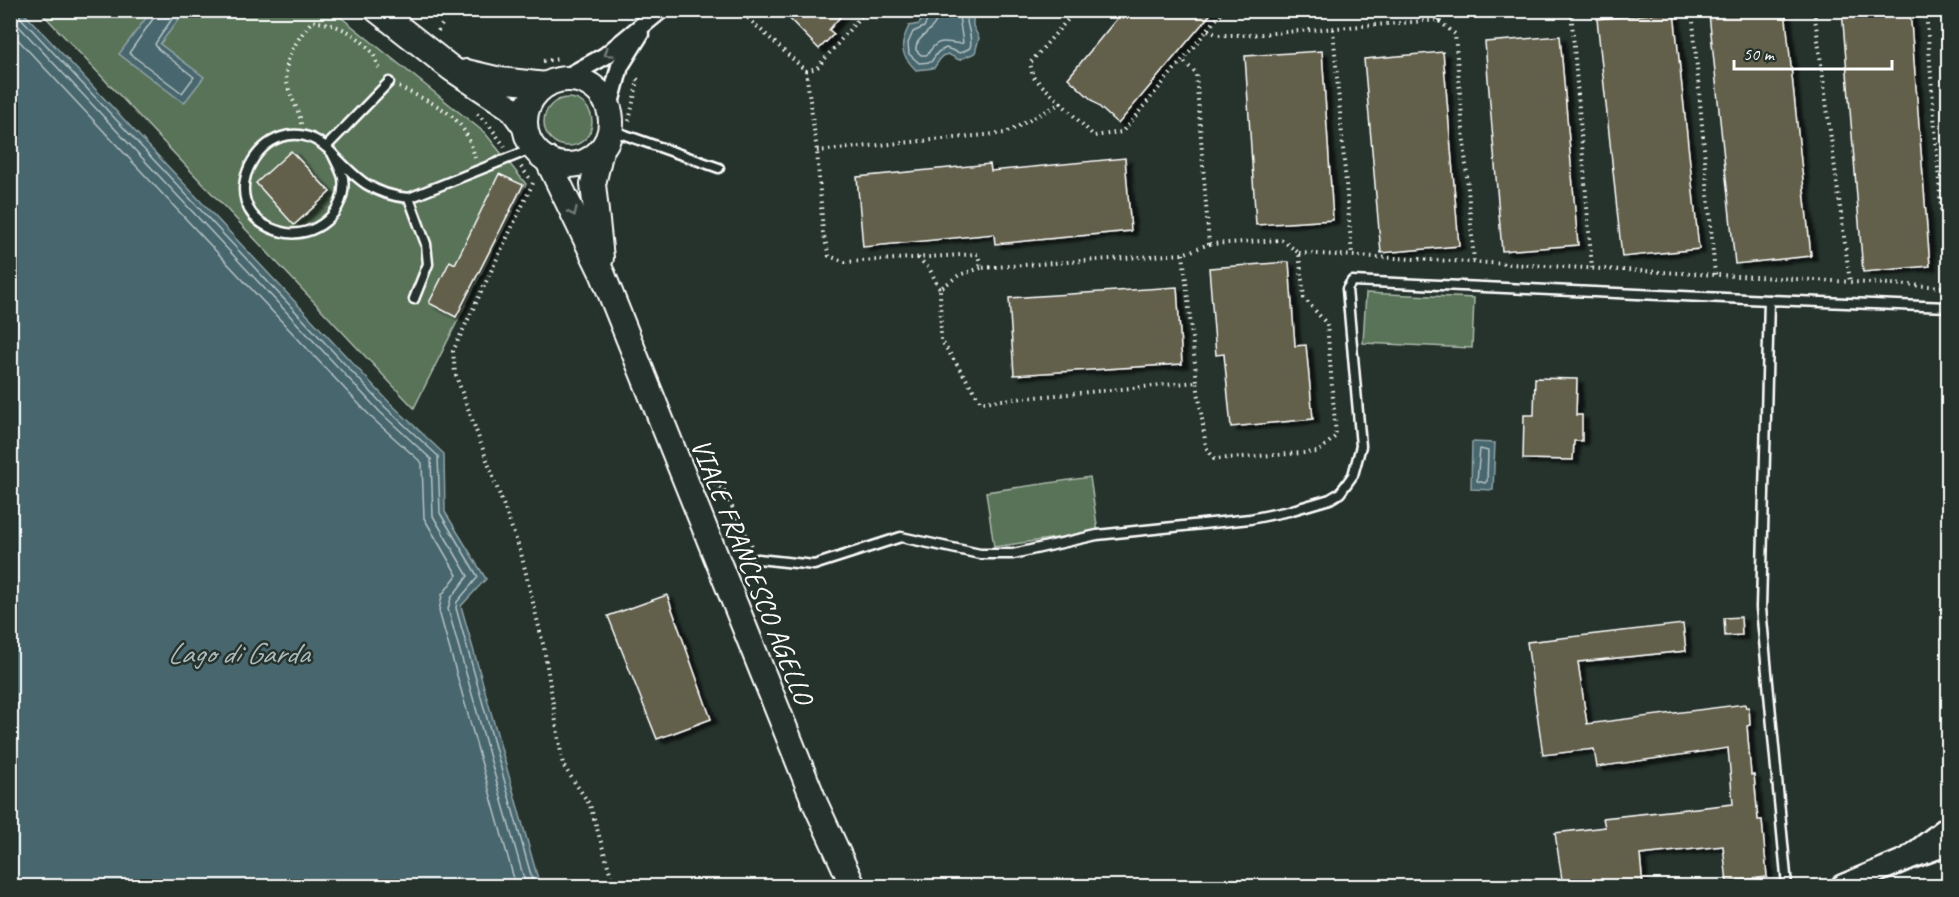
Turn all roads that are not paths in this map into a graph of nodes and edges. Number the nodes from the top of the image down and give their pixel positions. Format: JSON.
{"nodes":[{"id":1,"x":661,"y":10,"type":"edge"},
{"id":2,"x":371,"y":17,"type":"edge"},
{"id":3,"x":647,"y":23,"type":"junction"},
{"id":4,"x":452,"y":69,"type":"junction"},
{"id":5,"x":560,"y":73,"type":"junction"},
{"id":6,"x":389,"y":82,"type":"dead end"},
{"id":7,"x":612,"y":130,"type":"junction"},
{"id":8,"x":530,"y":147,"type":"junction"},
{"id":9,"x":329,"y":150,"type":"junction"},
{"id":10,"x":719,"y":168,"type":"dead end"},
{"id":11,"x":409,"y":198,"type":"junction"},
{"id":12,"x":603,"y":275,"type":"junction"},
{"id":13,"x":414,"y":299,"type":"dead end"},
{"id":14,"x":1769,"y":300,"type":"junction"},
{"id":15,"x":1948,"y":307,"type":"edge"},
{"id":16,"x":758,"y":559,"type":"road end"},
{"id":17,"x":1948,"y":827,"type":"edge"},
{"id":18,"x":1948,"y":844,"type":"edge"},
{"id":19,"x":1907,"y":859,"type":"junction"},
{"id":20,"x":853,"y":886,"type":"edge"},
{"id":21,"x":1787,"y":886,"type":"edge"},
{"id":22,"x":1842,"y":886,"type":"edge"}],
"edges":[{"from":1,"to":3,"type":"street"},
{"from":2,"to":4,"type":"main road","name":"VIALE FRANCESCO AGELLO"},
{"from":3,"to":5,"type":"street","one_way":true},
{"from":3,"to":7,"type":"street"},
{"from":4,"to":5,"type":"main road","name":"VIALE FRANCESCO AGELLO"},
{"from":4,"to":8,"type":"main road","name":"VIALE FRANCESCO AGELLO"},
{"from":5,"to":7,"type":"main road"},
{"from":5,"to":8,"type":"main road"},
{"from":6,"to":9,"type":"lane"},
{"from":7,"to":8,"type":"main road"},
{"from":7,"to":10,"type":"lane"},
{"from":7,"to":12,"type":"main road","name":"VIALE FRANCESCO AGELLO"},
{"from":8,"to":11,"type":"lane"},
{"from":8,"to":12,"type":"main road","name":"VIALE FRANCESCO AGELLO","one_way":true},
{"from":9,"to":9,"type":"lane"},
{"from":9,"to":11,"type":"lane"},
{"from":11,"to":13,"type":"lane"},
{"from":12,"to":20,"type":"main road","name":"VIALE FRANCESCO AGELLO"},
{"from":14,"to":15,"type":"lane"},
{"from":14,"to":16,"type":"lane"},
{"from":14,"to":21,"type":"lane"},
{"from":17,"to":19,"type":"street"},
{"from":18,"to":19,"type":"street"},
{"from":19,"to":22,"type":"street"}]}
